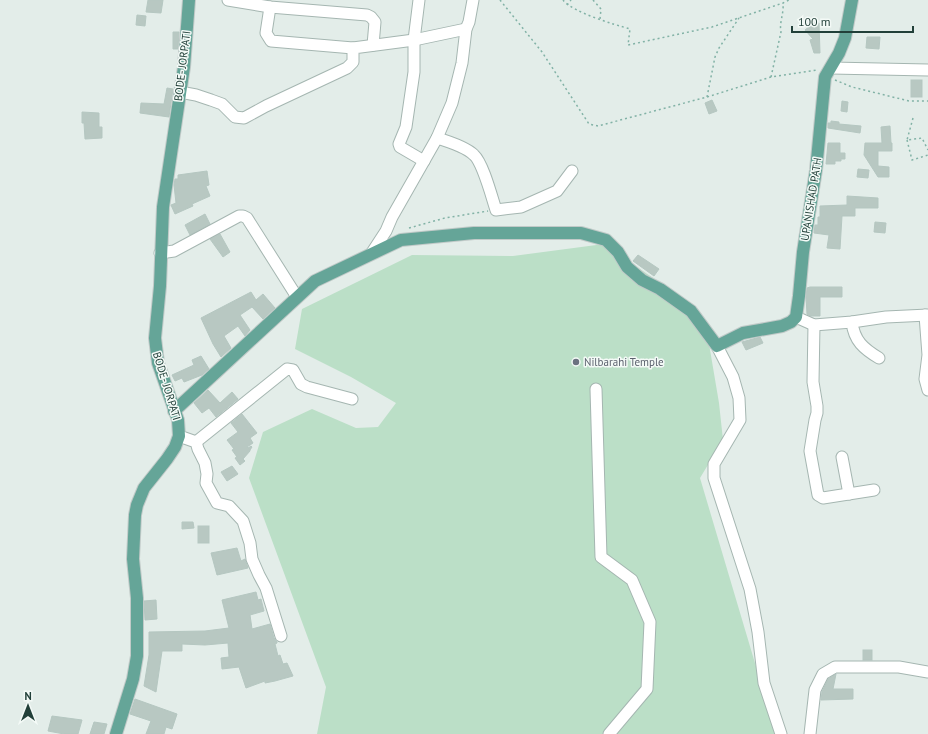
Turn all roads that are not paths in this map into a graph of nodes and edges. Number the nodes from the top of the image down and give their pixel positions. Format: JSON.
{"nodes":[{"id":1,"x":189,"y":0,"type":"edge"},
{"id":2,"x":228,"y":0,"type":"edge"},
{"id":3,"x":418,"y":0,"type":"edge"},
{"id":4,"x":473,"y":0,"type":"edge"},
{"id":5,"x":852,"y":0,"type":"edge"},
{"id":6,"x":270,"y":7,"type":"junction"},
{"id":7,"x":466,"y":29,"type":"junction"},
{"id":8,"x":414,"y":40,"type":"junction"},
{"id":9,"x":373,"y":45,"type":"junction"},
{"id":10,"x":353,"y":48,"type":"junction"},
{"id":11,"x":928,"y":70,"type":"edge"},
{"id":12,"x":828,"y":72,"type":"junction"},
{"id":13,"x":180,"y":92,"type":"junction"},
{"id":14,"x":437,"y":138,"type":"junction"},
{"id":15,"x":424,"y":161,"type":"junction"},
{"id":16,"x":572,"y":171,"type":"dead end"},
{"id":17,"x":160,"y":253,"type":"junction"},
{"id":18,"x":371,"y":254,"type":"junction"},
{"id":19,"x":297,"y":297,"type":"junction"},
{"id":20,"x":926,"y":315,"type":"edge"},
{"id":21,"x":796,"y":317,"type":"junction"},
{"id":22,"x":852,"y":322,"type":"junction"},
{"id":23,"x":814,"y":325,"type":"junction"},
{"id":24,"x":717,"y":346,"type":"junction"},
{"id":25,"x":928,"y":355,"type":"edge"},
{"id":26,"x":879,"y":358,"type":"dead end"},
{"id":27,"x":596,"y":389,"type":"dead end"},
{"id":28,"x":928,"y":390,"type":"edge"},
{"id":29,"x":352,"y":399,"type":"dead end"},
{"id":30,"x":174,"y":411,"type":"junction"},
{"id":31,"x":179,"y":436,"type":"junction"},
{"id":32,"x":196,"y":442,"type":"junction"},
{"id":33,"x":842,"y":457,"type":"dead end"},
{"id":34,"x":874,"y":490,"type":"dead end"},
{"id":35,"x":849,"y":494,"type":"junction"},
{"id":36,"x":281,"y":636,"type":"dead end"},
{"id":37,"x":928,"y":672,"type":"edge"},
{"id":38,"x":116,"y":734,"type":"edge"},
{"id":39,"x":609,"y":734,"type":"edge"},
{"id":40,"x":781,"y":734,"type":"edge"},
{"id":41,"x":810,"y":734,"type":"edge"}],
"edges":[{"from":1,"to":13,"type":"main road","name":"BODE- JORPATI"},
{"from":2,"to":6,"type":"street"},
{"from":3,"to":8,"type":"street"},
{"from":4,"to":7,"type":"street"},
{"from":5,"to":12,"type":"main road","name":"UPANISHAD PATH"},
{"from":6,"to":9,"type":"street"},
{"from":6,"to":10,"type":"street"},
{"from":7,"to":8,"type":"street"},
{"from":7,"to":14,"type":"street"},
{"from":8,"to":9,"type":"street"},
{"from":8,"to":15,"type":"street"},
{"from":9,"to":10,"type":"street"},
{"from":10,"to":13,"type":"street"},
{"from":11,"to":12,"type":"street"},
{"from":12,"to":21,"type":"main road","name":"UPANISHAD PATH"},
{"from":13,"to":17,"type":"main road","name":"BODE- JORPATI"},
{"from":14,"to":15,"type":"street"},
{"from":14,"to":16,"type":"street"},
{"from":15,"to":18,"type":"street"},
{"from":17,"to":19,"type":"street"},
{"from":17,"to":30,"type":"main road","name":"BODE- JORPATI"},
{"from":18,"to":19,"type":"main road"},
{"from":18,"to":24,"type":"main road"},
{"from":19,"to":30,"type":"main road"},
{"from":20,"to":22,"type":"street"},
{"from":20,"to":25,"type":"street"},
{"from":21,"to":23,"type":"street"},
{"from":21,"to":24,"type":"main road"},
{"from":22,"to":23,"type":"street"},
{"from":22,"to":26,"type":"street"},
{"from":23,"to":35,"type":"street"},
{"from":24,"to":40,"type":"street"},
{"from":25,"to":28,"type":"street"},
{"from":27,"to":39,"type":"street"},
{"from":29,"to":32,"type":"street"},
{"from":30,"to":31,"type":"main road","name":"BODE- JORPATI"},
{"from":31,"to":32,"type":"street"},
{"from":31,"to":38,"type":"main road","name":"BODE- JORPATI"},
{"from":32,"to":36,"type":"street"},
{"from":33,"to":35,"type":"street"},
{"from":34,"to":35,"type":"street"},
{"from":37,"to":41,"type":"street"}]}
